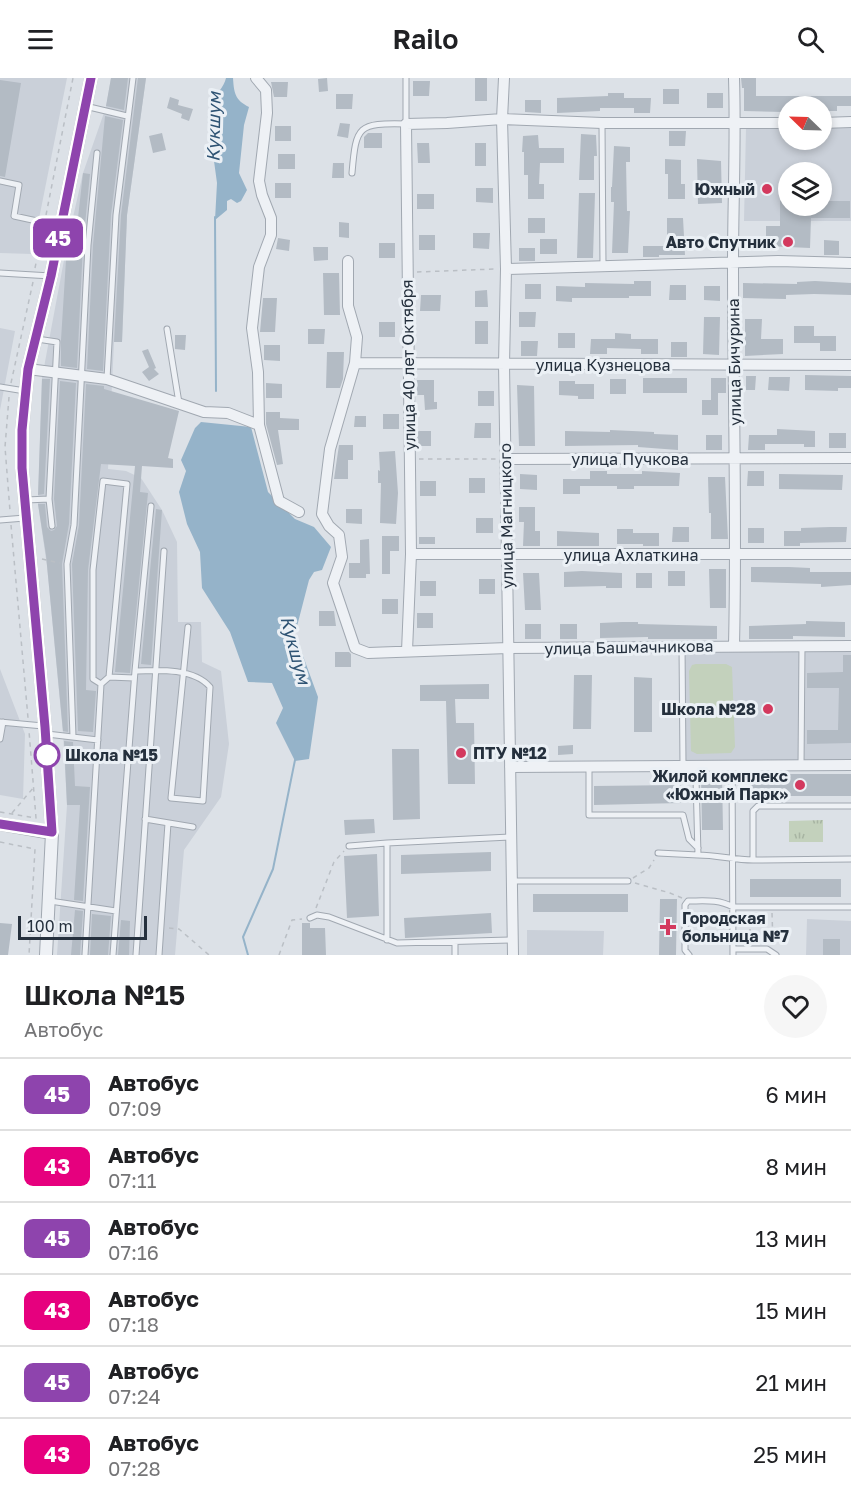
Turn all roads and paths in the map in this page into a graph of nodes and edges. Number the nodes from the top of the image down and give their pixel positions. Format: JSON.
{"nodes":[{"id":1,"x":91,"y":78,"type":"edge"},
{"id":2,"x":133,"y":78,"type":"edge"},
{"id":3,"x":256,"y":78,"type":"edge"},
{"id":4,"x":406,"y":78,"type":"edge"},
{"id":5,"x":504,"y":78,"type":"edge"},
{"id":6,"x":734,"y":78,"type":"edge"},
{"id":7,"x":85,"y":106,"type":"junction"},
{"id":8,"x":127,"y":116,"type":"junction"},
{"id":9,"x":502,"y":119,"type":"junction"},
{"id":10,"x":851,"y":122,"type":"edge"},
{"id":11,"x":406,"y":123,"type":"junction"},
{"id":12,"x":602,"y":123,"type":"junction"},
{"id":13,"x":736,"y":123,"type":"junction"},
{"id":14,"x":778,"y":123,"type":"edge"},
{"id":15,"x":832,"y":123,"type":"edge"},
{"id":16,"x":97,"y":153,"type":"dead end"},
{"id":17,"x":352,"y":173,"type":"dead end"},
{"id":18,"x":0,"y":181,"type":"edge"},
{"id":19,"x":60,"y":226,"type":"junction"},
{"id":20,"x":348,"y":261,"type":"dead end"},
{"id":21,"x":851,"y":263,"type":"edge"},
{"id":22,"x":733,"y":264,"type":"junction"},
{"id":23,"x":603,"y":266,"type":"junction"},
{"id":24,"x":506,"y":269,"type":"junction"},
{"id":25,"x":407,"y":272,"type":"junction"},
{"id":26,"x":0,"y":273,"type":"edge"},
{"id":27,"x":51,"y":276,"type":"junction"},
{"id":28,"x":167,"y":329,"type":"dead end"},
{"id":29,"x":36,"y":339,"type":"junction"},
{"id":30,"x":355,"y":363,"type":"junction"},
{"id":31,"x":408,"y":364,"type":"junction"},
{"id":32,"x":504,"y":364,"type":"junction"},
{"id":33,"x":735,"y":365,"type":"junction"},
{"id":34,"x":851,"y":365,"type":"edge"},
{"id":35,"x":28,"y":369,"type":"junction"},
{"id":36,"x":56,"y":373,"type":"junction"},
{"id":37,"x":82,"y":376,"type":"junction"},
{"id":38,"x":107,"y":379,"type":"junction"},
{"id":39,"x":0,"y":387,"type":"edge"},
{"id":40,"x":25,"y":391,"type":"junction"},
{"id":41,"x":179,"y":403,"type":"junction"},
{"id":42,"x":259,"y":425,"type":"junction"},
{"id":43,"x":851,"y":458,"type":"edge"},
{"id":44,"x":410,"y":459,"type":"junction"},
{"id":45,"x":506,"y":459,"type":"junction"},
{"id":46,"x":735,"y":459,"type":"junction"},
{"id":47,"x":49,"y":499,"type":"junction"},
{"id":48,"x":24,"y":500,"type":"junction"},
{"id":49,"x":151,"y":506,"type":"dead end"},
{"id":50,"x":299,"y":512,"type":"dead end"},
{"id":51,"x":26,"y":518,"type":"junction"},
{"id":52,"x":0,"y":520,"type":"edge"},
{"id":53,"x":52,"y":526,"type":"dead end"},
{"id":54,"x":164,"y":551,"type":"dead end"},
{"id":55,"x":411,"y":554,"type":"junction"},
{"id":56,"x":737,"y":554,"type":"junction"},
{"id":57,"x":851,"y":554,"type":"edge"},
{"id":58,"x":507,"y":555,"type":"junction"},
{"id":59,"x":30,"y":557,"type":"junction"},
{"id":60,"x":67,"y":564,"type":"junction"},
{"id":61,"x":188,"y":627,"type":"dead end"},
{"id":62,"x":734,"y":645,"type":"junction"},
{"id":63,"x":802,"y":645,"type":"junction"},
{"id":64,"x":682,"y":646,"type":"junction"},
{"id":65,"x":851,"y":646,"type":"edge"},
{"id":66,"x":508,"y":648,"type":"junction"},
{"id":67,"x":407,"y":651,"type":"junction"},
{"id":68,"x":157,"y":670,"type":"junction"},
{"id":69,"x":135,"y":671,"type":"junction"},
{"id":70,"x":185,"y":674,"type":"junction"},
{"id":71,"x":109,"y":677,"type":"junction"},
{"id":72,"x":134,"y":678,"type":"junction"},
{"id":73,"x":101,"y":684,"type":"junction"},
{"id":74,"x":2,"y":722,"type":"edge"},
{"id":75,"x":45,"y":730,"type":"junction"},
{"id":76,"x":74,"y":737,"type":"junction"},
{"id":77,"x":0,"y":739,"type":"edge"},
{"id":78,"x":98,"y":740,"type":"junction"},
{"id":79,"x":851,"y":765,"type":"edge"},
{"id":80,"x":732,"y":766,"type":"junction"},
{"id":81,"x":801,"y":766,"type":"junction"},
{"id":82,"x":510,"y":767,"type":"junction"},
{"id":83,"x":589,"y":767,"type":"junction"},
{"id":84,"x":687,"y":767,"type":"junction"},
{"id":85,"x":34,"y":787,"type":"dead end"},
{"id":86,"x":851,"y":806,"type":"edge"},
{"id":87,"x":0,"y":812,"type":"edge"},
{"id":88,"x":12,"y":813,"type":"junction"},
{"id":89,"x":36,"y":818,"type":"dead end"},
{"id":90,"x":145,"y":819,"type":"junction"},
{"id":91,"x":168,"y":822,"type":"junction"},
{"id":92,"x":0,"y":824,"type":"edge"},
{"id":93,"x":193,"y":827,"type":"dead end"},
{"id":94,"x":52,"y":832,"type":"junction"},
{"id":95,"x":511,"y":837,"type":"junction"},
{"id":96,"x":0,"y":842,"type":"edge"},
{"id":97,"x":387,"y":843,"type":"junction"},
{"id":98,"x":349,"y":846,"type":"joint"},
{"id":99,"x":698,"y":851,"type":"junction"},
{"id":100,"x":658,"y":853,"type":"joint"},
{"id":101,"x":851,"y":859,"type":"edge"},
{"id":102,"x":733,"y":860,"type":"junction"},
{"id":103,"x":753,"y":860,"type":"junction"},
{"id":104,"x":512,"y":881,"type":"junction"},
{"id":105,"x":628,"y":881,"type":"junction"},
{"id":106,"x":50,"y":901,"type":"junction"},
{"id":107,"x":688,"y":901,"type":"junction"},
{"id":108,"x":89,"y":907,"type":"junction"},
{"id":109,"x":733,"y":907,"type":"junction"},
{"id":110,"x":772,"y":907,"type":"junction"},
{"id":111,"x":851,"y":907,"type":"edge"},
{"id":112,"x":116,"y":911,"type":"junction"},
{"id":113,"x":310,"y":918,"type":"junction"},
{"id":114,"x":161,"y":928,"type":"junction"},
{"id":115,"x":750,"y":929,"type":"dead end"},
{"id":116,"x":387,"y":940,"type":"junction"},
{"id":117,"x":512,"y":940,"type":"junction"},
{"id":118,"x":455,"y":942,"type":"junction"},
{"id":119,"x":750,"y":949,"type":"junction"},
{"id":120,"x":733,"y":952,"type":"edge"},
{"id":121,"x":774,"y":953,"type":"edge"},
{"id":122,"x":29,"y":955,"type":"edge"},
{"id":123,"x":46,"y":955,"type":"edge"},
{"id":124,"x":85,"y":955,"type":"edge"},
{"id":125,"x":113,"y":955,"type":"edge"},
{"id":126,"x":136,"y":955,"type":"edge"},
{"id":127,"x":159,"y":955,"type":"edge"},
{"id":128,"x":209,"y":955,"type":"edge"},
{"id":129,"x":279,"y":955,"type":"edge"},
{"id":130,"x":455,"y":955,"type":"edge"},
{"id":131,"x":513,"y":955,"type":"edge"},
{"id":132,"x":689,"y":955,"type":"edge"}],
"edges":[{"from":1,"to":7,"type":"street"},
{"from":2,"to":8,"type":"lane"},
{"from":3,"to":42,"type":"street"},
{"from":4,"to":11,"type":"lane","name":"улица 40 лет Октября"},
{"from":5,"to":9,"type":"street","name":"улица Магницкого"},
{"from":6,"to":13,"type":"street","name":"улица Бичурина"},
{"from":7,"to":8,"type":"lane"},
{"from":7,"to":19,"type":"street"},
{"from":8,"to":38,"type":"lane"},
{"from":9,"to":11,"type":"street"},
{"from":9,"to":12,"type":"street"},
{"from":9,"to":24,"type":"street","name":"улица Магницкого"},
{"from":10,"to":15,"type":"street"},
{"from":11,"to":17,"type":"lane"},
{"from":11,"to":25,"type":"street","name":"улица 40 лет Октября"},
{"from":12,"to":13,"type":"street"},
{"from":12,"to":23,"type":"lane"},
{"from":13,"to":14,"type":"street"},
{"from":13,"to":22,"type":"street","name":"улица Бичурина"},
{"from":16,"to":37,"type":"lane"},
{"from":18,"to":19,"type":"lane"},
{"from":19,"to":27,"type":"street"},
{"from":20,"to":30,"type":"street"},
{"from":21,"to":22,"type":"street"},
{"from":22,"to":23,"type":"street"},
{"from":22,"to":33,"type":"street","name":"улица Бичурина"},
{"from":23,"to":24,"type":"street"},
{"from":24,"to":25,"type":"path"},
{"from":24,"to":32,"type":"street","name":"улица Магницкого"},
{"from":25,"to":31,"type":"street","name":"улица 40 лет Октября"},
{"from":26,"to":27,"type":"lane"},
{"from":27,"to":29,"type":"street"},
{"from":28,"to":41,"type":"lane"},
{"from":29,"to":35,"type":"street"},
{"from":29,"to":36,"type":"lane"},
{"from":30,"to":31,"type":"street","name":"улица Кузнецова"},
{"from":30,"to":67,"type":"street","name":"улица Башмачникова"},
{"from":31,"to":32,"type":"street","name":"улица Кузнецова"},
{"from":31,"to":44,"type":"street","name":"улица 40 лет Октября"},
{"from":32,"to":33,"type":"street","name":"улица Кузнецова"},
{"from":32,"to":45,"type":"street","name":"улица Магницкого"},
{"from":33,"to":34,"type":"street","name":"улица Кузнецова"},
{"from":33,"to":46,"type":"street","name":"улица Бичурина"},
{"from":35,"to":36,"type":"street"},
{"from":35,"to":40,"type":"street"},
{"from":36,"to":37,"type":"street"},
{"from":36,"to":47,"type":"lane"},
{"from":37,"to":38,"type":"street"},
{"from":37,"to":60,"type":"lane"},
{"from":38,"to":41,"type":"street"},
{"from":39,"to":40,"type":"lane"},
{"from":40,"to":48,"type":"street"},
{"from":41,"to":42,"type":"street"},
{"from":42,"to":50,"type":"street"},
{"from":43,"to":46,"type":"street","name":"улица Пучкова"},
{"from":44,"to":45,"type":"path"},
{"from":44,"to":55,"type":"street","name":"улица 40 лет Октября"},
{"from":45,"to":46,"type":"street","name":"улица Пучкова"},
{"from":45,"to":58,"type":"street","name":"улица Магницкого"},
{"from":46,"to":56,"type":"street","name":"улица Бичурина"},
{"from":47,"to":48,"type":"lane"},
{"from":47,"to":53,"type":"lane"},
{"from":48,"to":51,"type":"street"},
{"from":49,"to":69,"type":"lane"},
{"from":51,"to":52,"type":"lane"},
{"from":51,"to":59,"type":"street"},
{"from":54,"to":68,"type":"lane"},
{"from":55,"to":58,"type":"street","name":"улица Ахлаткина"},
{"from":55,"to":67,"type":"street","name":"улица 40 лет Октября"},
{"from":56,"to":57,"type":"street","name":"улица Ахлаткина"},
{"from":56,"to":58,"type":"street","name":"улица Ахлаткина"},
{"from":56,"to":62,"type":"street","name":"улица Бичурина"},
{"from":58,"to":66,"type":"street","name":"улица Магницкого"},
{"from":59,"to":60,"type":"path"},
{"from":59,"to":75,"type":"street"},
{"from":60,"to":76,"type":"lane"},
{"from":61,"to":70,"type":"lane"},
{"from":62,"to":63,"type":"street","name":"улица Башмачникова"},
{"from":62,"to":64,"type":"street","name":"улица Башмачникова"},
{"from":63,"to":65,"type":"street","name":"улица Башмачникова"},
{"from":63,"to":81,"type":"lane"},
{"from":64,"to":66,"type":"street","name":"улица Башмачникова"},
{"from":64,"to":84,"type":"lane"},
{"from":66,"to":67,"type":"street","name":"улица Башмачникова"},
{"from":66,"to":82,"type":"street","name":"улица Магницкого"},
{"from":68,"to":69,"type":"lane"},
{"from":68,"to":70,"type":"lane"},
{"from":68,"to":90,"type":"lane"},
{"from":69,"to":72,"type":"lane"},
{"from":70,"to":70,"type":"lane"},
{"from":71,"to":72,"type":"lane"},
{"from":71,"to":73,"type":"lane"},
{"from":71,"to":73,"type":"lane"},
{"from":72,"to":112,"type":"lane"},
{"from":73,"to":78,"type":"lane"},
{"from":74,"to":75,"type":"lane"},
{"from":74,"to":77,"type":"lane"},
{"from":75,"to":76,"type":"lane"},
{"from":75,"to":94,"type":"street"},
{"from":76,"to":78,"type":"lane"},
{"from":78,"to":108,"type":"lane"},
{"from":79,"to":81,"type":"street"},
{"from":80,"to":81,"type":"street"},
{"from":80,"to":84,"type":"street"},
{"from":80,"to":102,"type":"lane"},
{"from":82,"to":83,"type":"street"},
{"from":82,"to":95,"type":"street","name":"улица Магницкого"},
{"from":83,"to":84,"type":"street"},
{"from":83,"to":99,"type":"lane"},
{"from":84,"to":99,"type":"lane"},
{"from":85,"to":88,"type":"path"},
{"from":86,"to":103,"type":"lane"},
{"from":87,"to":88,"type":"path"},
{"from":88,"to":89,"type":"path"},
{"from":90,"to":91,"type":"lane"},
{"from":90,"to":126,"type":"lane"},
{"from":91,"to":93,"type":"lane"},
{"from":91,"to":114,"type":"lane"},
{"from":92,"to":94,"type":"street"},
{"from":94,"to":106,"type":"street"},
{"from":95,"to":97,"type":"lane"},
{"from":95,"to":104,"type":"street","name":"улица Магницкого"},
{"from":96,"to":122,"type":"path"},
{"from":97,"to":98,"type":"lane"},
{"from":97,"to":116,"type":"lane"},
{"from":98,"to":113,"type":"path"},
{"from":99,"to":100,"type":"lane"},
{"from":99,"to":102,"type":"lane"},
{"from":100,"to":105,"type":"path"},
{"from":101,"to":103,"type":"lane"},
{"from":102,"to":103,"type":"lane"},
{"from":102,"to":109,"type":"lane"},
{"from":104,"to":105,"type":"lane"},
{"from":104,"to":117,"type":"street","name":"улица Магницкого"},
{"from":105,"to":107,"type":"path"},
{"from":106,"to":108,"type":"lane"},
{"from":106,"to":123,"type":"street"},
{"from":107,"to":109,"type":"lane"},
{"from":107,"to":132,"type":"lane"},
{"from":108,"to":112,"type":"lane"},
{"from":108,"to":124,"type":"lane"},
{"from":109,"to":110,"type":"lane"},
{"from":109,"to":120,"type":"lane"},
{"from":110,"to":111,"type":"lane"},
{"from":110,"to":121,"type":"path"},
{"from":112,"to":125,"type":"lane"},
{"from":113,"to":116,"type":"lane"},
{"from":113,"to":129,"type":"path"},
{"from":114,"to":127,"type":"lane"},
{"from":114,"to":128,"type":"path"},
{"from":115,"to":119,"type":"path"},
{"from":116,"to":118,"type":"lane"},
{"from":117,"to":118,"type":"lane"},
{"from":117,"to":131,"type":"street","name":"улица Магницкого"},
{"from":118,"to":130,"type":"lane"},
{"from":119,"to":120,"type":"lane"},
{"from":119,"to":121,"type":"lane"}]}
